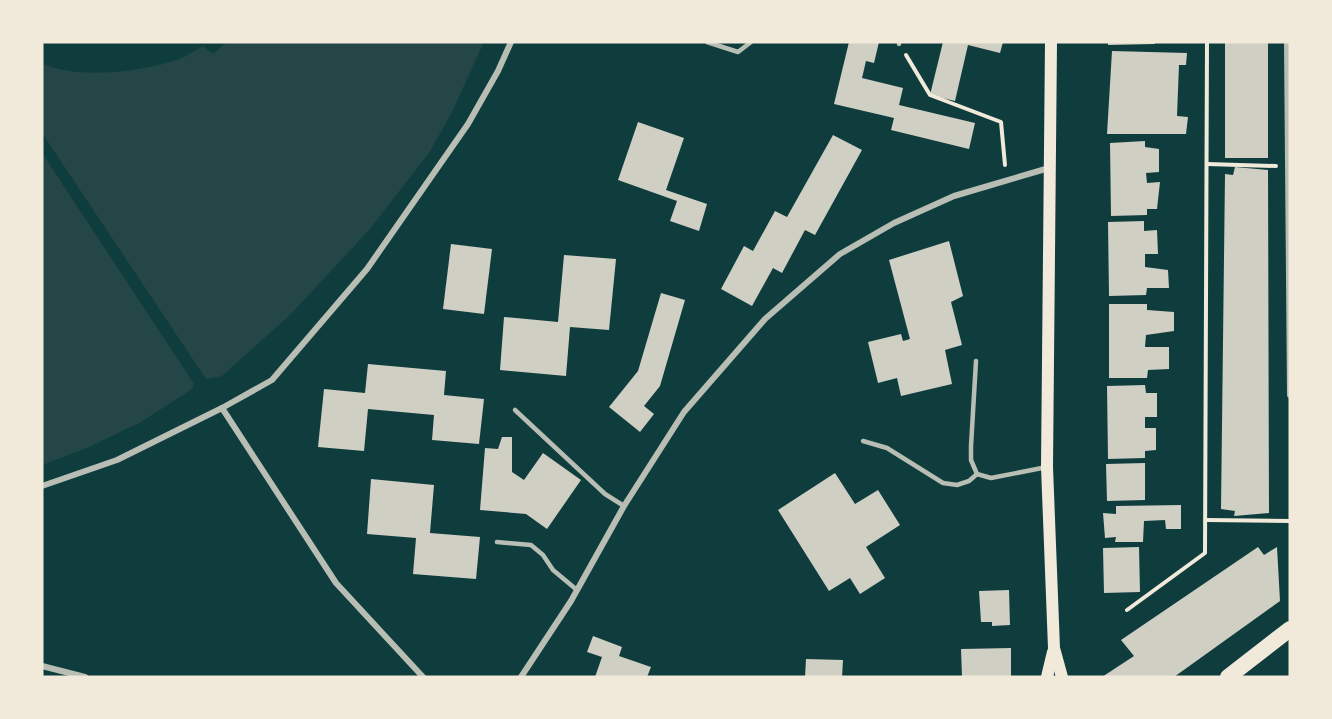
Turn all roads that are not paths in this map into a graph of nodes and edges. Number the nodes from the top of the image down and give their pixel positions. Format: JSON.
{"nodes":[{"id":1,"x":511,"y":42,"type":"edge"},
{"id":2,"x":707,"y":42,"type":"edge"},
{"id":3,"x":752,"y":42,"type":"edge"},
{"id":4,"x":1051,"y":42,"type":"edge"},
{"id":5,"x":1287,"y":42,"type":"edge"},
{"id":6,"x":1049,"y":168,"type":"junction"},
{"id":7,"x":976,"y":361,"type":"dead end"},
{"id":8,"x":1290,"y":395,"type":"edge"},
{"id":9,"x":222,"y":408,"type":"junction"},
{"id":10,"x":515,"y":410,"type":"dead end"},
{"id":11,"x":862,"y":441,"type":"dead end"},
{"id":12,"x":1047,"y":467,"type":"junction"},
{"id":13,"x":977,"y":474,"type":"junction"},
{"id":14,"x":42,"y":486,"type":"edge"},
{"id":15,"x":624,"y":506,"type":"junction"},
{"id":16,"x":496,"y":542,"type":"dead end"},
{"id":17,"x":577,"y":591,"type":"junction"},
{"id":18,"x":1290,"y":629,"type":"edge"},
{"id":19,"x":1053,"y":648,"type":"junction"},
{"id":20,"x":42,"y":666,"type":"edge"},
{"id":21,"x":1231,"y":676,"type":"edge"},
{"id":22,"x":85,"y":677,"type":"edge"},
{"id":23,"x":423,"y":677,"type":"edge"},
{"id":24,"x":521,"y":677,"type":"edge"},
{"id":25,"x":1047,"y":677,"type":"edge"},
{"id":26,"x":1062,"y":677,"type":"edge"}],
"edges":[{"from":1,"to":9,"type":"street"},
{"from":2,"to":3,"type":"lane"},
{"from":4,"to":6,"type":"main road"},
{"from":5,"to":8,"type":"street"},
{"from":6,"to":12,"type":"main road"},
{"from":6,"to":15,"type":"street"},
{"from":7,"to":13,"type":"lane"},
{"from":9,"to":14,"type":"street"},
{"from":9,"to":23,"type":"street"},
{"from":10,"to":15,"type":"lane"},
{"from":11,"to":13,"type":"lane"},
{"from":12,"to":13,"type":"lane"},
{"from":12,"to":19,"type":"main road"},
{"from":15,"to":17,"type":"street"},
{"from":16,"to":17,"type":"lane"},
{"from":17,"to":24,"type":"street"},
{"from":18,"to":21,"type":"highway"},
{"from":19,"to":25,"type":"main road"},
{"from":19,"to":26,"type":"main road"},
{"from":20,"to":22,"type":"street"}]}
